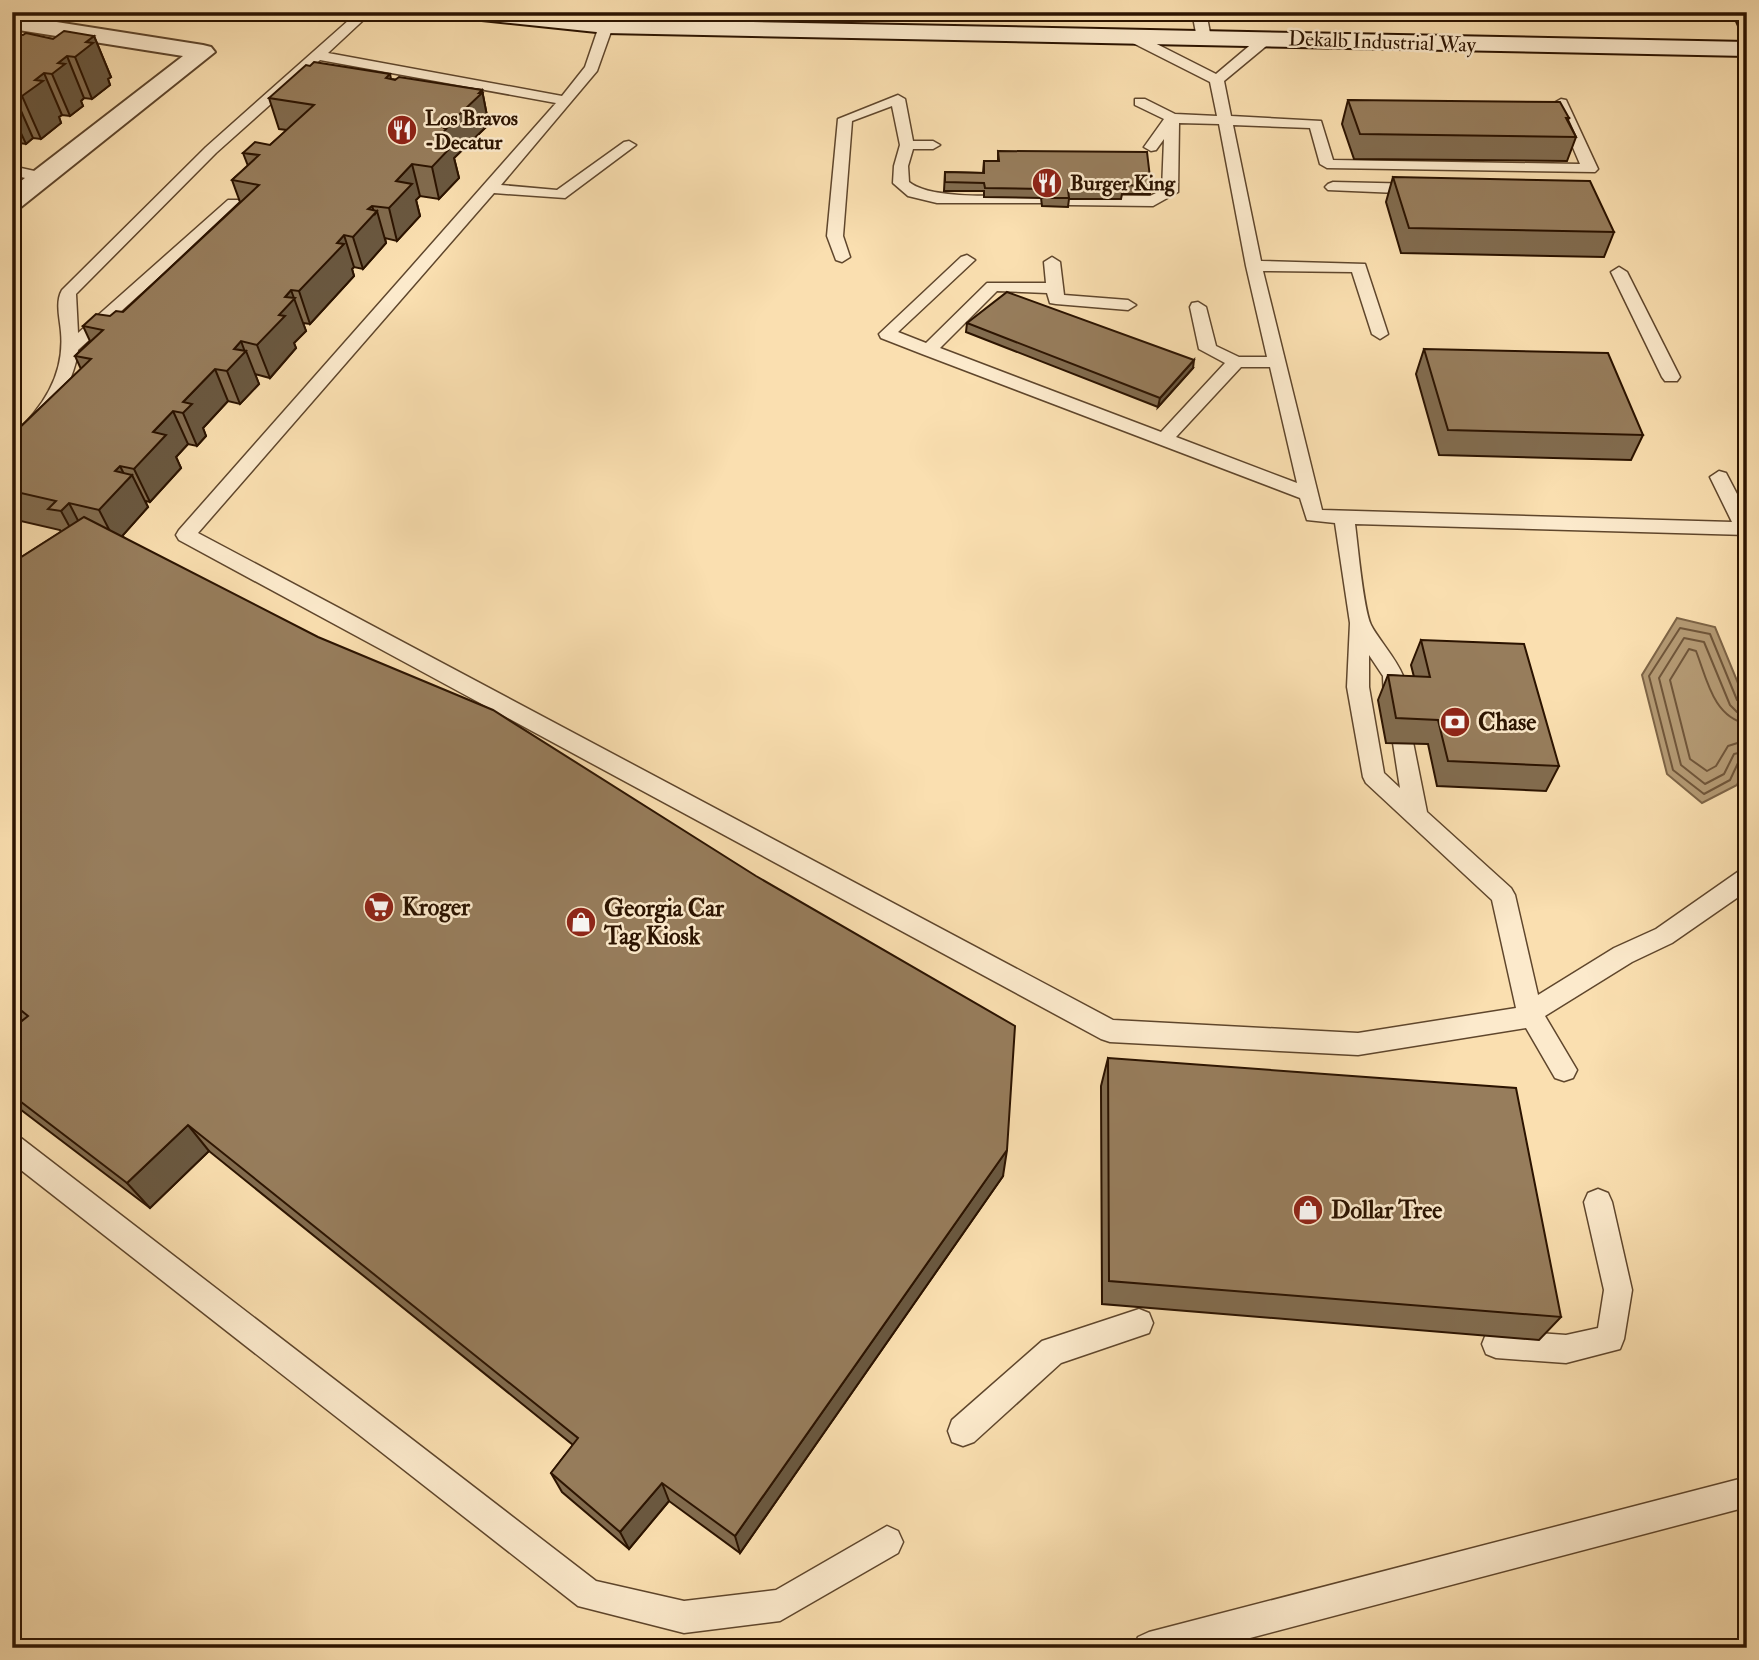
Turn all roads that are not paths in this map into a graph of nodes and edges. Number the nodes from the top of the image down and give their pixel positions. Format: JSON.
{"nodes":[{"id":1,"x":366,"y":12,"type":"edge"},
{"id":2,"x":472,"y":12,"type":"edge"},
{"id":3,"x":1199,"y":12,"type":"edge"},
{"id":4,"x":1744,"y":12,"type":"edge"},
{"id":5,"x":595,"y":20,"type":"edge"},
{"id":6,"x":1747,"y":21,"type":"edge"},
{"id":7,"x":12,"y":22,"type":"edge"},
{"id":8,"x":1130,"y":36,"type":"junction"},
{"id":9,"x":1204,"y":37,"type":"junction"},
{"id":10,"x":1266,"y":39,"type":"junction"},
{"id":11,"x":1747,"y":49,"type":"edge"},
{"id":12,"x":317,"y":55,"type":"junction"},
{"id":13,"x":1217,"y":80,"type":"junction"},
{"id":14,"x":566,"y":101,"type":"junction"},
{"id":15,"x":1140,"y":102,"type":"dead end"},
{"id":16,"x":1560,"y":103,"type":"edge"},
{"id":17,"x":1172,"y":118,"type":"junction"},
{"id":18,"x":1227,"y":122,"type":"junction"},
{"id":19,"x":629,"y":145,"type":"dead end"},
{"id":20,"x":907,"y":145,"type":"junction"},
{"id":21,"x":933,"y":145,"type":"dead end"},
{"id":22,"x":1151,"y":147,"type":"dead end"},
{"id":23,"x":12,"y":170,"type":"edge"},
{"id":24,"x":43,"y":177,"type":"junction"},
{"id":25,"x":1334,"y":187,"type":"dead end"},
{"id":26,"x":490,"y":188,"type":"junction"},
{"id":27,"x":1430,"y":189,"type":"edge"},
{"id":28,"x":1041,"y":200,"type":"edge"},
{"id":29,"x":1068,"y":200,"type":"edge"},
{"id":30,"x":12,"y":201,"type":"edge"},
{"id":31,"x":233,"y":203,"type":"edge"},
{"id":32,"x":842,"y":257,"type":"dead end"},
{"id":33,"x":967,"y":260,"type":"dead end"},
{"id":34,"x":1052,"y":262,"type":"dead end"},
{"id":35,"x":1254,"y":266,"type":"junction"},
{"id":36,"x":1619,"y":272,"type":"dead end"},
{"id":37,"x":1055,"y":288,"type":"junction"},
{"id":38,"x":1128,"y":305,"type":"dead end"},
{"id":39,"x":1198,"y":307,"type":"dead end"},
{"id":40,"x":1380,"y":334,"type":"dead end"},
{"id":41,"x":71,"y":348,"type":"junction"},
{"id":42,"x":928,"y":350,"type":"junction"},
{"id":43,"x":1236,"y":362,"type":"junction"},
{"id":44,"x":1277,"y":362,"type":"junction"},
{"id":45,"x":1671,"y":377,"type":"dead end"},
{"id":46,"x":1163,"y":440,"type":"junction"},
{"id":47,"x":12,"y":448,"type":"edge"},
{"id":48,"x":1719,"y":477,"type":"dead end"},
{"id":49,"x":1308,"y":494,"type":"junction"},
{"id":50,"x":1344,"y":517,"type":"junction"},
{"id":51,"x":1746,"y":529,"type":"edge"},
{"id":52,"x":1360,"y":623,"type":"junction"},
{"id":53,"x":1395,"y":701,"type":"edge"},
{"id":54,"x":1404,"y":743,"type":"edge"},
{"id":55,"x":1416,"y":815,"type":"junction"},
{"id":56,"x":1747,"y":878,"type":"edge"},
{"id":57,"x":1530,"y":1013,"type":"junction"},
{"id":58,"x":1564,"y":1070,"type":"dead end"},
{"id":59,"x":12,"y":1147,"type":"edge"},
{"id":60,"x":1598,"y":1202,"type":"dead end"},
{"id":61,"x":1139,"y":1323,"type":"edge"},
{"id":62,"x":1496,"y":1344,"type":"edge"},
{"id":63,"x":963,"y":1431,"type":"dead end"},
{"id":64,"x":1747,"y":1492,"type":"edge"},
{"id":65,"x":887,"y":1542,"type":"dead end"},
{"id":66,"x":1149,"y":1648,"type":"edge"}],
"edges":[{"from":1,"to":12,"type":"lane"},
{"from":2,"to":5,"type":"main road","name":"Dekalb Industrial Way"},
{"from":3,"to":9,"type":"lane"},
{"from":4,"to":6,"type":"main road"},
{"from":5,"to":8,"type":"main road","name":"Dekalb Industrial Way"},
{"from":5,"to":14,"type":"lane"},
{"from":7,"to":24,"type":"main road"},
{"from":8,"to":9,"type":"main road","name":"Dekalb Industrial Way"},
{"from":8,"to":13,"type":"lane"},
{"from":9,"to":10,"type":"main road","name":"Dekalb Industrial Way"},
{"from":10,"to":11,"type":"main road","name":"Dekalb Industrial Way"},
{"from":10,"to":13,"type":"lane"},
{"from":12,"to":14,"type":"lane"},
{"from":12,"to":41,"type":"lane"},
{"from":13,"to":18,"type":"lane"},
{"from":14,"to":26,"type":"lane"},
{"from":15,"to":17,"type":"lane"},
{"from":16,"to":18,"type":"lane"},
{"from":17,"to":18,"type":"lane"},
{"from":17,"to":22,"type":"lane"},
{"from":17,"to":29,"type":"lane"},
{"from":18,"to":35,"type":"lane"},
{"from":19,"to":26,"type":"lane"},
{"from":20,"to":21,"type":"lane"},
{"from":20,"to":28,"type":"lane"},
{"from":20,"to":32,"type":"lane"},
{"from":23,"to":24,"type":"lane"},
{"from":24,"to":30,"type":"main road"},
{"from":25,"to":27,"type":"lane"},
{"from":26,"to":57,"type":"lane"},
{"from":31,"to":41,"type":"lane"},
{"from":33,"to":42,"type":"lane"},
{"from":34,"to":37,"type":"lane"},
{"from":35,"to":40,"type":"lane"},
{"from":35,"to":44,"type":"lane"},
{"from":36,"to":45,"type":"lane"},
{"from":37,"to":38,"type":"lane"},
{"from":37,"to":42,"type":"lane"},
{"from":39,"to":43,"type":"lane"},
{"from":41,"to":47,"type":"lane"},
{"from":42,"to":46,"type":"lane"},
{"from":43,"to":44,"type":"lane"},
{"from":43,"to":46,"type":"lane"},
{"from":44,"to":49,"type":"lane"},
{"from":46,"to":49,"type":"lane"},
{"from":48,"to":51,"type":"lane"},
{"from":49,"to":50,"type":"lane"},
{"from":50,"to":51,"type":"lane"},
{"from":50,"to":52,"type":"lane"},
{"from":52,"to":53,"type":"lane"},
{"from":52,"to":55,"type":"lane"},
{"from":54,"to":55,"type":"lane"},
{"from":55,"to":57,"type":"lane"},
{"from":56,"to":57,"type":"lane"},
{"from":57,"to":58,"type":"lane"},
{"from":59,"to":65,"type":"lane"},
{"from":60,"to":62,"type":"lane"},
{"from":61,"to":63,"type":"lane"},
{"from":64,"to":66,"type":"lane"}]}
